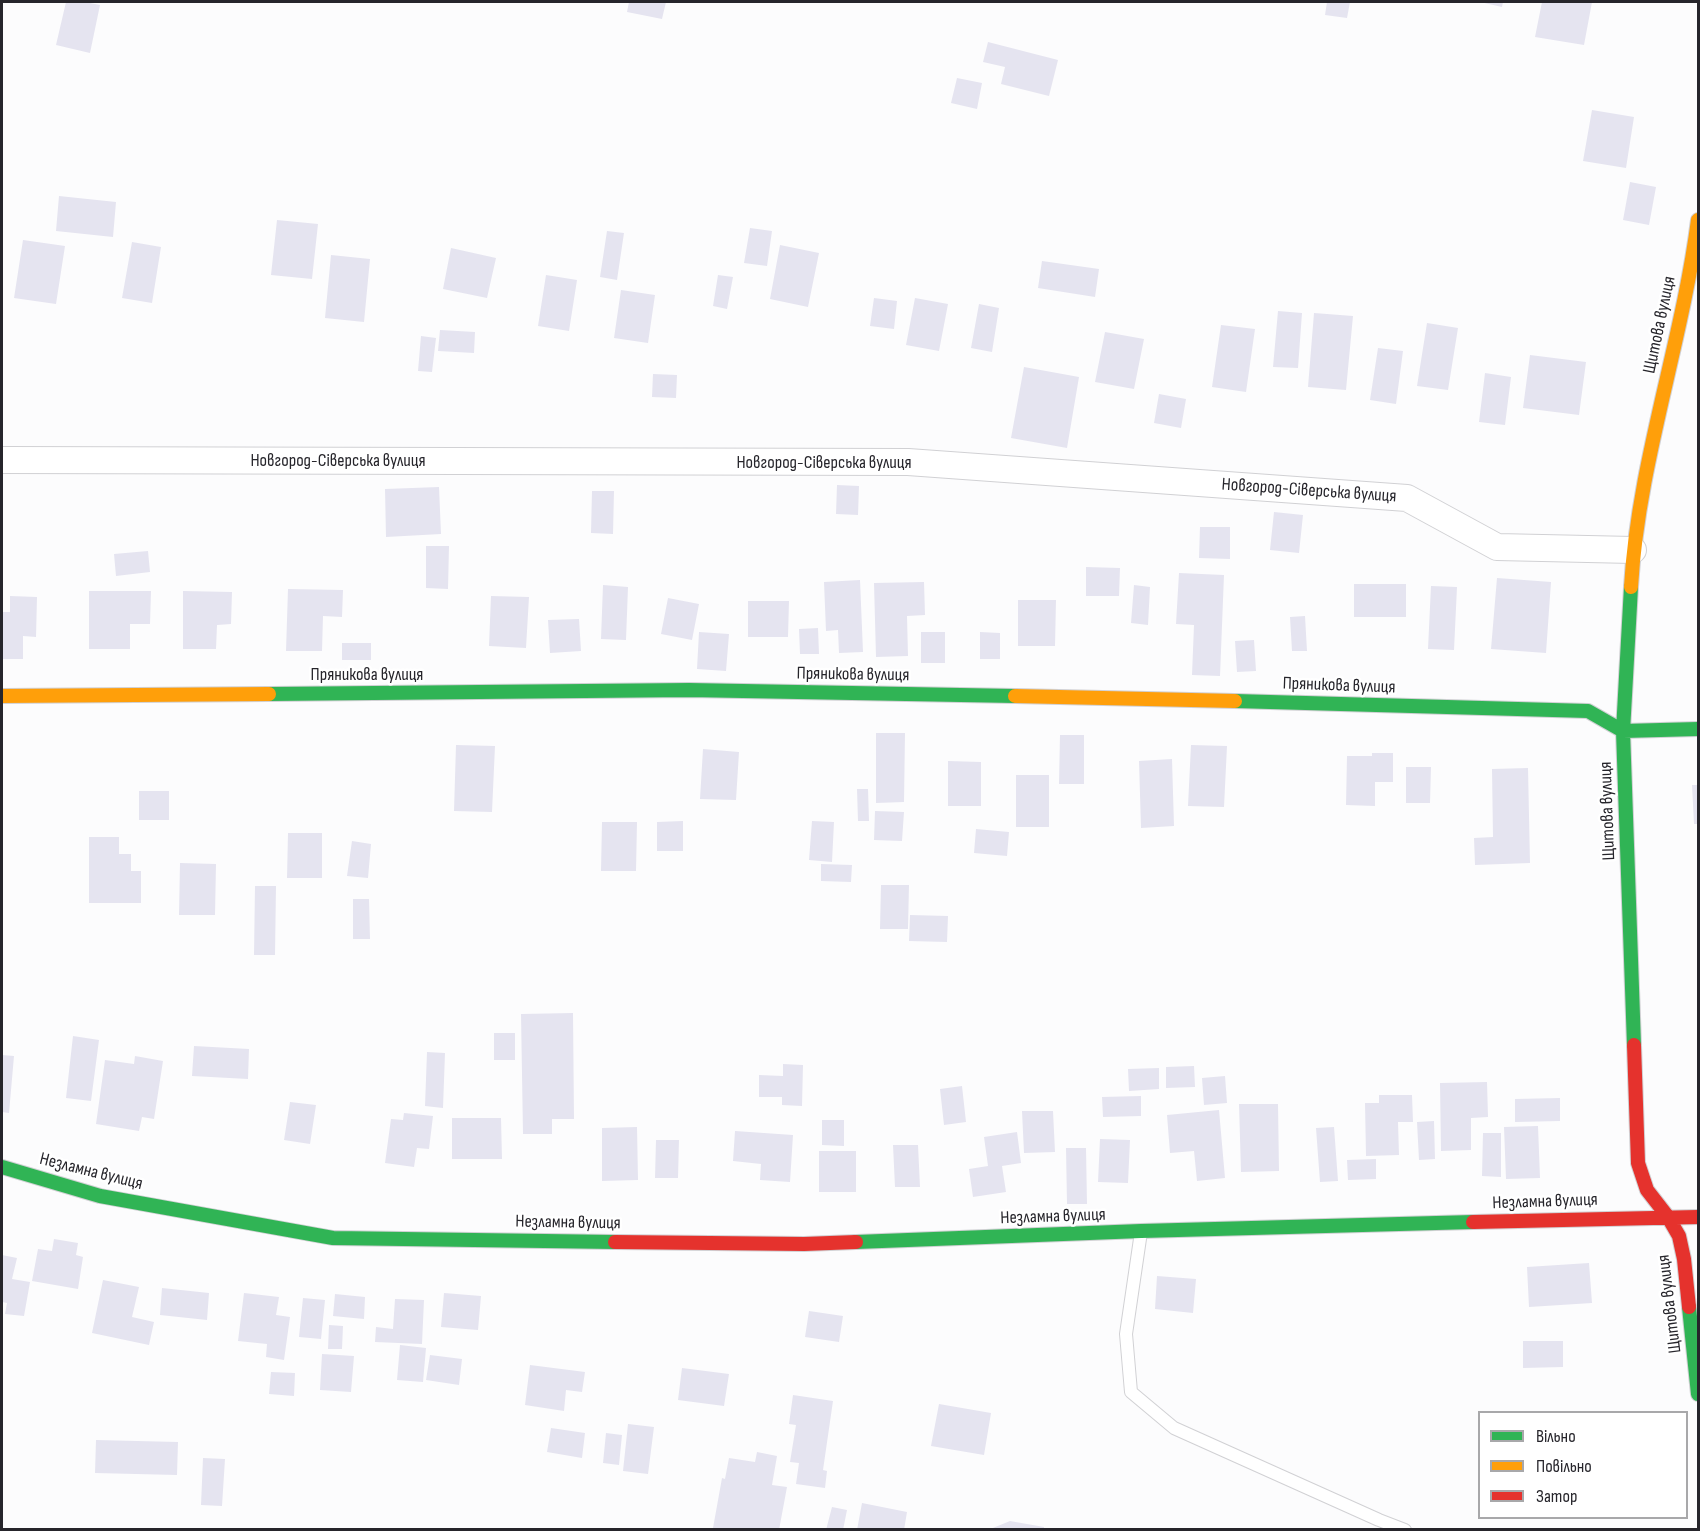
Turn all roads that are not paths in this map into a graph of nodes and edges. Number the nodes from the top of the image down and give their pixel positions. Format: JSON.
{"nodes":[{"id":1,"x":1698,"y":220,"type":"edge"},
{"id":2,"x":1696,"y":258,"type":"edge"},
{"id":3,"x":2,"y":460,"type":"edge"},
{"id":4,"x":1633,"y":550,"type":"junction"},
{"id":5,"x":2,"y":696,"type":"edge"},
{"id":6,"x":1698,"y":729,"type":"edge"},
{"id":7,"x":1623,"y":731,"type":"junction"},
{"id":8,"x":2,"y":1167,"type":"edge"},
{"id":9,"x":1668,"y":1217,"type":"junction"},
{"id":10,"x":1698,"y":1217,"type":"edge"},
{"id":11,"x":1141,"y":1231,"type":"junction"},
{"id":12,"x":1698,"y":1394,"type":"edge"},
{"id":13,"x":1405,"y":1530,"type":"edge"}],
"edges":[{"from":1,"to":2,"type":"street","name":"Щитова вулиця"},
{"from":2,"to":4,"type":"street","name":"Щитова вулиця"},
{"from":3,"to":4,"type":"street","name":"Новгород-Сіверська вулиця"},
{"from":4,"to":7,"type":"street","name":"Щитова вулиця"},
{"from":5,"to":7,"type":"street","name":"Пряникова вулиця"},
{"from":6,"to":7,"type":"street"},
{"from":7,"to":9,"type":"street","name":"Щитова вулиця"},
{"from":8,"to":11,"type":"street","name":"Незламна вулиця"},
{"from":9,"to":10,"type":"street","name":"Незламна вулиця"},
{"from":9,"to":11,"type":"street","name":"Незламна вулиця"},
{"from":9,"to":12,"type":"street","name":"Щитова вулиця"},
{"from":11,"to":13,"type":"lane"}]}
